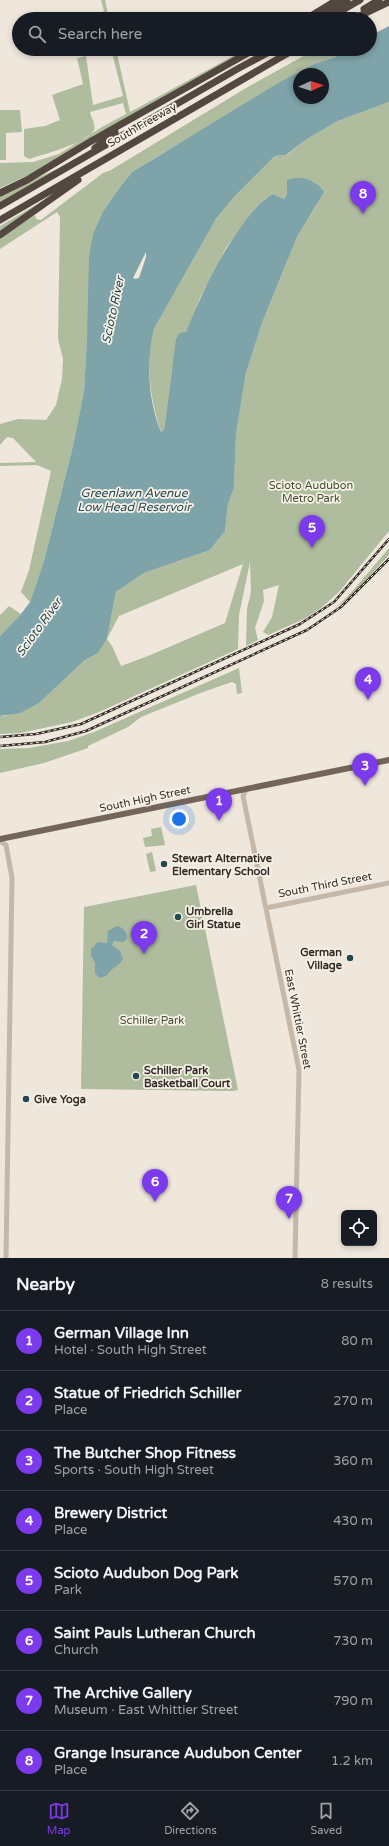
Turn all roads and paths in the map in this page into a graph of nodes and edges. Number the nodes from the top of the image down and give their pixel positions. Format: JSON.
{"nodes":[{"id":1,"x":337,"y":0,"type":"edge"},
{"id":2,"x":347,"y":0,"type":"edge"},
{"id":3,"x":360,"y":0,"type":"edge"},
{"id":4,"x":379,"y":0,"type":"edge"},
{"id":5,"x":389,"y":2,"type":"edge"},
{"id":6,"x":317,"y":12,"type":"edge"},
{"id":7,"x":329,"y":12,"type":"edge"},
{"id":8,"x":339,"y":12,"type":"edge"},
{"id":9,"x":358,"y":12,"type":"edge"},
{"id":10,"x":367,"y":12,"type":"edge"},
{"id":11,"x":243,"y":56,"type":"edge"},
{"id":12,"x":283,"y":56,"type":"edge"},
{"id":13,"x":259,"y":57,"type":"edge"},
{"id":14,"x":133,"y":119,"type":"junction"},
{"id":15,"x":125,"y":148,"type":"junction"},
{"id":16,"x":67,"y":168,"type":"junction"},
{"id":17,"x":0,"y":193,"type":"edge"},
{"id":18,"x":0,"y":206,"type":"edge"},
{"id":19,"x":0,"y":220,"type":"edge"},
{"id":20,"x":0,"y":235,"type":"edge"},
{"id":21,"x":389,"y":760,"type":"edge"},
{"id":22,"x":247,"y":788,"type":"junction"},
{"id":23,"x":0,"y":840,"type":"edge"},
{"id":24,"x":389,"y":883,"type":"edge"},
{"id":25,"x":266,"y":908,"type":"junction"},
{"id":26,"x":6,"y":1258,"type":"edge"},
{"id":27,"x":295,"y":1258,"type":"edge"}],
"edges":[{"from":1,"to":6,"type":"highway"},
{"from":2,"to":7,"type":"highway"},
{"from":3,"to":8,"type":"highway"},
{"from":4,"to":9,"type":"highway"},
{"from":5,"to":10,"type":"highway"},
{"from":11,"to":14,"type":"highway"},
{"from":12,"to":15,"type":"highway","name":"South Freeway"},
{"from":13,"to":16,"type":"highway","name":"South Freeway"},
{"from":14,"to":16,"type":"highway"},
{"from":14,"to":17,"type":"highway"},
{"from":15,"to":19,"type":"highway","name":"South Freeway"},
{"from":15,"to":20,"type":"highway"},
{"from":16,"to":18,"type":"highway","name":"South Freeway"},
{"from":21,"to":22,"type":"main road","name":"South High Street"},
{"from":22,"to":23,"type":"main road","name":"South High Street"},
{"from":22,"to":25,"type":"street","name":"East Whittier Street"},
{"from":23,"to":26,"type":"street"},
{"from":24,"to":25,"type":"street","name":"South Third Street"},
{"from":25,"to":27,"type":"street","name":"East Whittier Street"}]}
